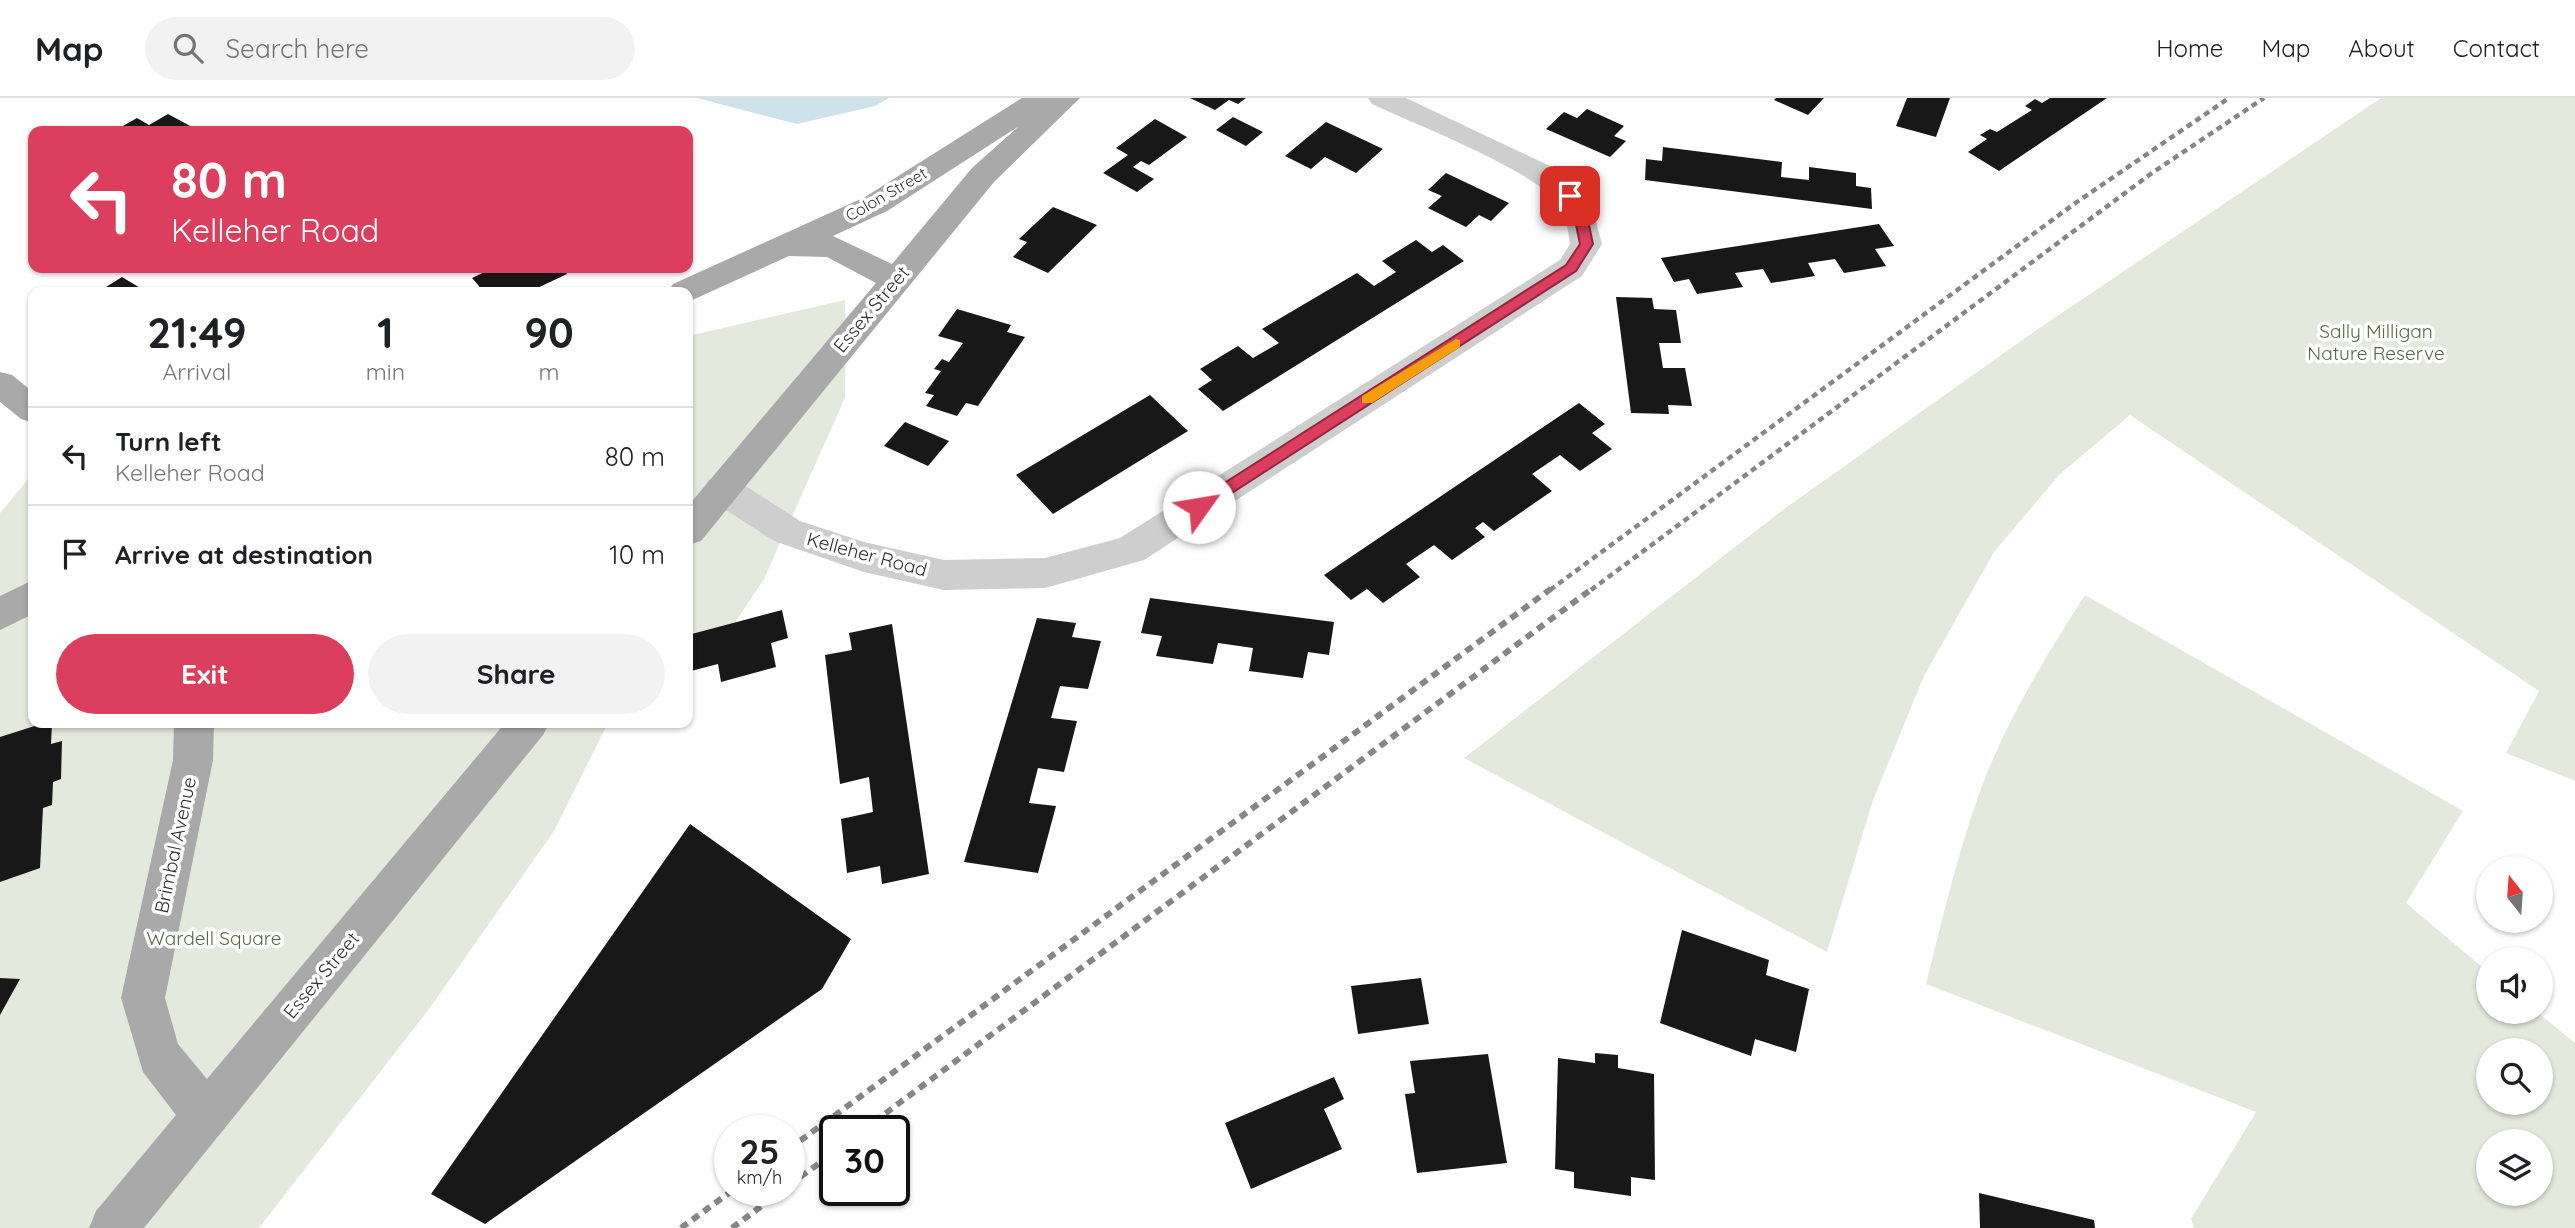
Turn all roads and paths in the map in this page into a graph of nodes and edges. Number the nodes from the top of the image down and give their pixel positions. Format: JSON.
{"nodes":[{"id":1,"x":1041,"y":98,"type":"edge"},
{"id":2,"x":1066,"y":98,"type":"edge"},
{"id":3,"x":1382,"y":98,"type":"edge"},
{"id":4,"x":783,"y":246,"type":"junction"},
{"id":5,"x":895,"y":279,"type":"junction"},
{"id":6,"x":693,"y":288,"type":"edge"},
{"id":7,"x":0,"y":384,"type":"edge"},
{"id":8,"x":28,"y":406,"type":"edge"},
{"id":9,"x":722,"y":489,"type":"junction"},
{"id":10,"x":693,"y":525,"type":"edge"},
{"id":11,"x":28,"y":598,"type":"edge"},
{"id":12,"x":0,"y":615,"type":"edge"},
{"id":13,"x":194,"y":728,"type":"edge"},
{"id":14,"x":526,"y":728,"type":"edge"},
{"id":15,"x":206,"y":1115,"type":"junction"},
{"id":16,"x":113,"y":1228,"type":"edge"}],
"edges":[{"from":1,"to":4,"type":"main road","name":"Colon Street"},
{"from":2,"to":5,"type":"main road","name":"Essex Street"},
{"from":3,"to":9,"type":"street","name":"Kelleher Road"},
{"from":4,"to":5,"type":"main road"},
{"from":4,"to":6,"type":"main road","name":"Colon Street"},
{"from":5,"to":9,"type":"main road","name":"Essex Street"},
{"from":7,"to":8,"type":"main road"},
{"from":9,"to":10,"type":"main road","name":"Essex Street"},
{"from":11,"to":12,"type":"main road"},
{"from":13,"to":15,"type":"main road","name":"Brimbal Avenue"},
{"from":14,"to":15,"type":"main road","name":"Essex Street"},
{"from":15,"to":16,"type":"main road","name":"Essex Street"}]}
